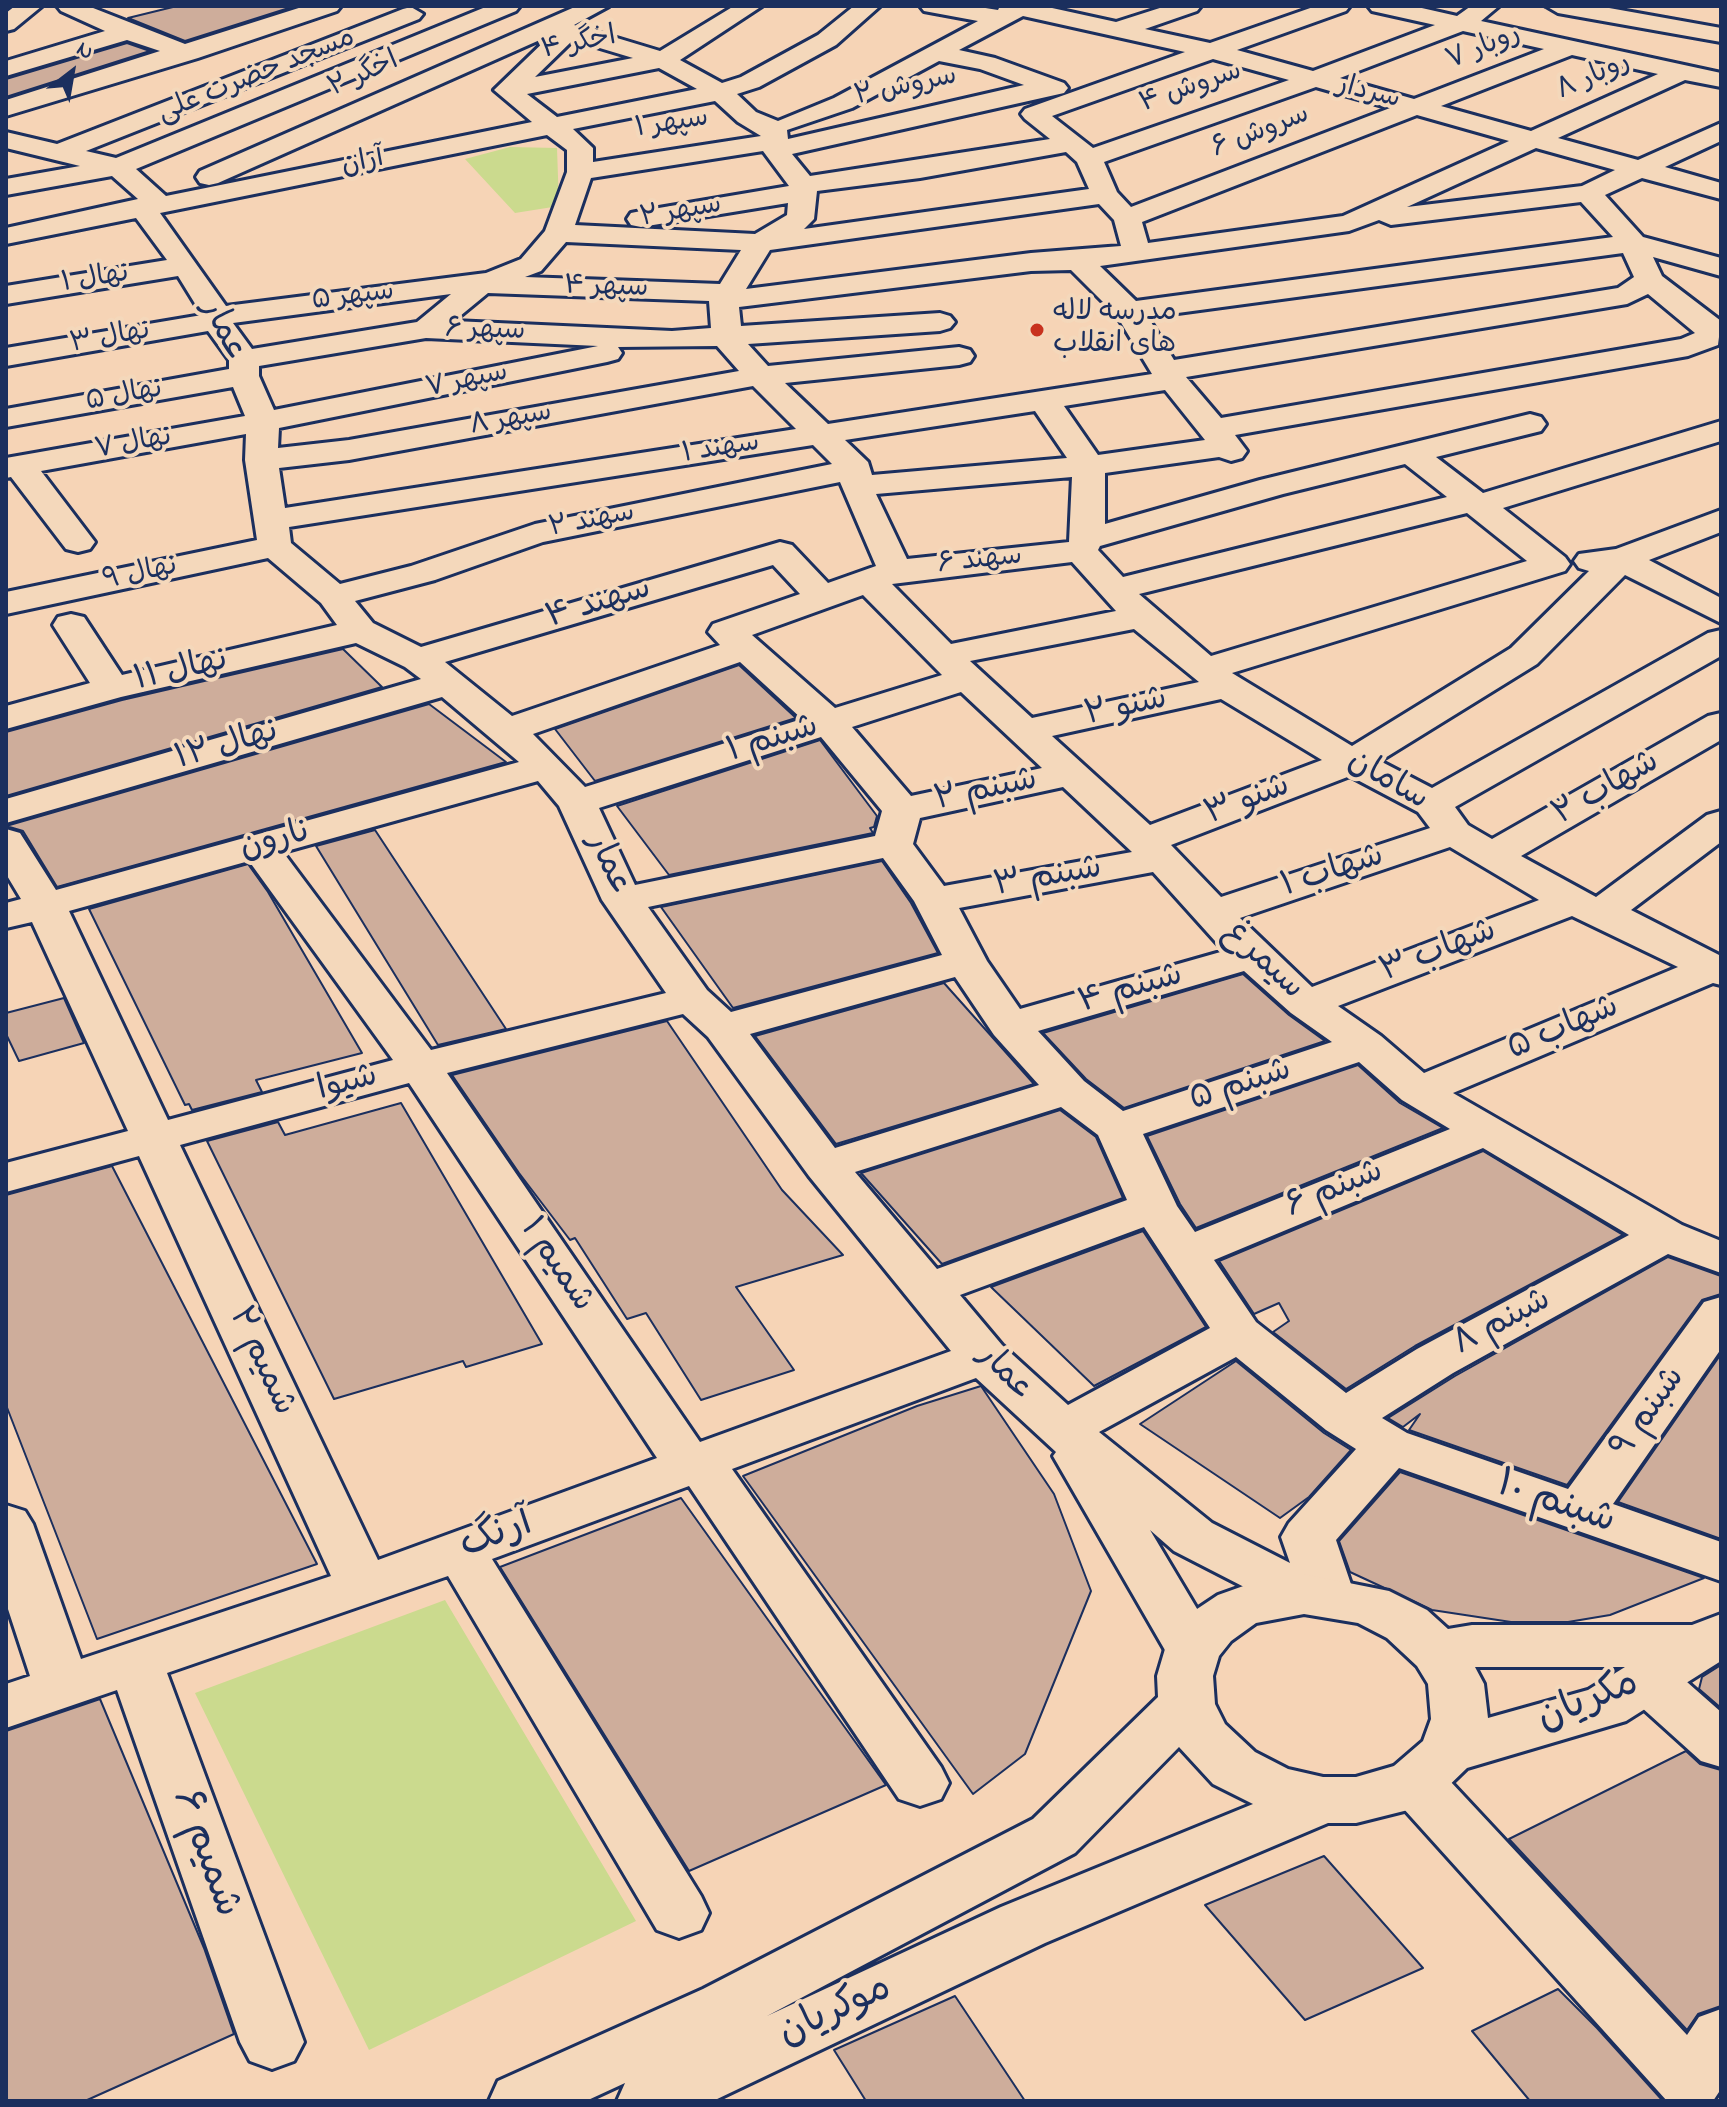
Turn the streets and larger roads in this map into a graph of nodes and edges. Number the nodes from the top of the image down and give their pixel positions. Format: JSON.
{"nodes":[{"id":1,"x":69,"y":6,"type":"edge"},
{"id":2,"x":329,"y":6,"type":"edge"},
{"id":3,"x":432,"y":6,"type":"edge"},
{"id":4,"x":508,"y":6,"type":"edge"},
{"id":5,"x":597,"y":6,"type":"edge"},
{"id":6,"x":750,"y":6,"type":"edge"},
{"id":7,"x":868,"y":6,"type":"edge"},
{"id":8,"x":932,"y":6,"type":"edge"},
{"id":9,"x":1091,"y":6,"type":"edge"},
{"id":10,"x":1189,"y":6,"type":"edge"},
{"id":11,"x":1338,"y":6,"type":"edge"},
{"id":12,"x":1380,"y":6,"type":"edge"},
{"id":13,"x":1487,"y":6,"type":"edge"},
{"id":14,"x":26,"y":7,"type":"edge"},
{"id":15,"x":1567,"y":7,"type":"edge"},
{"id":16,"x":143,"y":10,"type":"dead end"},
{"id":17,"x":1011,"y":11,"type":"edge"},
{"id":18,"x":1058,"y":16,"type":"junction"},
{"id":19,"x":99,"y":21,"type":"junction"},
{"id":20,"x":1462,"y":23,"type":"junction"},
{"id":21,"x":6,"y":24,"type":"edge"},
{"id":22,"x":561,"y":28,"type":"junction"},
{"id":23,"x":1114,"y":31,"type":"junction"},
{"id":24,"x":127,"y":32,"type":"junction"},
{"id":25,"x":1721,"y":35,"type":"edge"},
{"id":26,"x":1529,"y":37,"type":"junction"},
{"id":27,"x":1571,"y":47,"type":"junction"},
{"id":28,"x":184,"y":51,"type":"junction"},
{"id":29,"x":1212,"y":51,"type":"junction"},
{"id":30,"x":935,"y":53,"type":"junction"},
{"id":31,"x":663,"y":60,"type":"junction"},
{"id":32,"x":6,"y":69,"type":"edge"},
{"id":33,"x":1682,"y":72,"type":"junction"},
{"id":34,"x":243,"y":79,"type":"junction"},
{"id":35,"x":1313,"y":80,"type":"junction"},
{"id":36,"x":1721,"y":80,"type":"edge"},
{"id":37,"x":1050,"y":87,"type":"junction"},
{"id":38,"x":507,"y":90,"type":"junction"},
{"id":39,"x":720,"y":92,"type":"junction"},
{"id":40,"x":1081,"y":97,"type":"junction"},
{"id":41,"x":1418,"y":107,"type":"junction"},
{"id":42,"x":6,"y":108,"type":"edge"},
{"id":43,"x":747,"y":117,"type":"junction"},
{"id":44,"x":717,"y":123,"type":"dead end"},
{"id":45,"x":550,"y":125,"type":"junction"},
{"id":46,"x":1721,"y":131,"type":"edge"},
{"id":47,"x":656,"y":134,"type":"dead end"},
{"id":48,"x":1532,"y":138,"type":"junction"},
{"id":49,"x":774,"y":140,"type":"junction"},
{"id":50,"x":8,"y":142,"type":"edge"},
{"id":51,"x":63,"y":151,"type":"junction"},
{"id":52,"x":1079,"y":151,"type":"junction"},
{"id":53,"x":580,"y":160,"type":"junction"},
{"id":54,"x":118,"y":167,"type":"junction"},
{"id":55,"x":1638,"y":168,"type":"junction"},
{"id":56,"x":920,"y":170,"type":"junction"},
{"id":57,"x":6,"y":187,"type":"edge"},
{"id":58,"x":804,"y":188,"type":"junction"},
{"id":59,"x":1721,"y":191,"type":"edge"},
{"id":60,"x":1588,"y":193,"type":"junction"},
{"id":61,"x":1105,"y":195,"type":"junction"},
{"id":62,"x":149,"y":204,"type":"junction"},
{"id":63,"x":972,"y":213,"type":"junction"},
{"id":64,"x":1127,"y":218,"type":"junction"},
{"id":65,"x":558,"y":233,"type":"junction"},
{"id":66,"x":6,"y":236,"type":"edge"},
{"id":67,"x":1368,"y":236,"type":"junction"},
{"id":68,"x":760,"y":243,"type":"junction"},
{"id":69,"x":1633,"y":243,"type":"junction"},
{"id":70,"x":1136,"y":250,"type":"junction"},
{"id":71,"x":1078,"y":261,"type":"junction"},
{"id":72,"x":1031,"y":262,"type":"junction"},
{"id":73,"x":186,"y":266,"type":"junction"},
{"id":74,"x":1721,"y":267,"type":"edge"},
{"id":75,"x":1417,"y":271,"type":"junction"},
{"id":76,"x":914,"y":279,"type":"junction"},
{"id":77,"x":1649,"y":280,"type":"junction"},
{"id":78,"x":484,"y":283,"type":"junction"},
{"id":79,"x":6,"y":295,"type":"edge"},
{"id":80,"x":728,"y":297,"type":"junction"},
{"id":81,"x":1129,"y":311,"type":"junction"},
{"id":82,"x":217,"y":319,"type":"junction"},
{"id":83,"x":940,"y":322,"type":"junction"},
{"id":84,"x":426,"y":329,"type":"junction"},
{"id":85,"x":1716,"y":332,"type":"edge"},
{"id":86,"x":727,"y":339,"type":"junction"},
{"id":87,"x":672,"y":340,"type":"junction"},
{"id":88,"x":959,"y":356,"type":"junction"},
{"id":89,"x":6,"y":357,"type":"edge"},
{"id":90,"x":244,"y":368,"type":"junction"},
{"id":91,"x":760,"y":376,"type":"junction"},
{"id":92,"x":1168,"y":376,"type":"junction"},
{"id":93,"x":1045,"y":402,"type":"junction"},
{"id":94,"x":987,"y":408,"type":"junction"},
{"id":95,"x":6,"y":418,"type":"edge"},
{"id":96,"x":263,"y":422,"type":"junction"},
{"id":97,"x":1516,"y":427,"type":"dead end"},
{"id":98,"x":1721,"y":431,"type":"edge"},
{"id":99,"x":823,"y":434,"type":"junction"},
{"id":100,"x":1220,"y":438,"type":"junction"},
{"id":101,"x":1410,"y":452,"type":"junction"},
{"id":102,"x":261,"y":460,"type":"junction"},
{"id":103,"x":1089,"y":466,"type":"junction"},
{"id":104,"x":13,"y":467,"type":"edge"},
{"id":105,"x":856,"y":477,"type":"junction"},
{"id":106,"x":1272,"y":487,"type":"junction"},
{"id":107,"x":1476,"y":503,"type":"junction"},
{"id":108,"x":1721,"y":520,"type":"edge"},
{"id":109,"x":272,"y":533,"type":"junction"},
{"id":110,"x":78,"y":542,"type":"dead end"},
{"id":111,"x":1084,"y":545,"type":"junction"},
{"id":112,"x":1621,"y":559,"type":"junction"},
{"id":113,"x":1553,"y":564,"type":"junction"},
{"id":114,"x":882,"y":575,"type":"junction"},
{"id":115,"x":1114,"y":590,"type":"junction"},
{"id":116,"x":333,"y":596,"type":"junction"},
{"id":117,"x":822,"y":597,"type":"junction"},
{"id":118,"x":6,"y":603,"type":"edge"},
{"id":119,"x":1721,"y":612,"type":"edge"},
{"id":120,"x":1141,"y":617,"type":"junction"},
{"id":121,"x":71,"y":625,"type":"dead end"},
{"id":122,"x":360,"y":631,"type":"junction"},
{"id":123,"x":1721,"y":641,"type":"edge"},
{"id":124,"x":746,"y":648,"type":"junction"},
{"id":125,"x":418,"y":659,"type":"junction"},
{"id":126,"x":956,"y":667,"type":"junction"},
{"id":127,"x":1216,"y":678,"type":"junction"},
{"id":128,"x":449,"y":683,"type":"junction"},
{"id":129,"x":112,"y":688,"type":"junction"},
{"id":130,"x":10,"y":710,"type":"edge"},
{"id":131,"x":829,"y":723,"type":"junction"},
{"id":132,"x":1721,"y":724,"type":"edge"},
{"id":133,"x":507,"y":730,"type":"junction"},
{"id":134,"x":1026,"y":731,"type":"junction"},
{"id":135,"x":1352,"y":762,"type":"junction"},
{"id":136,"x":546,"y":767,"type":"junction"},
{"id":137,"x":1070,"y":774,"type":"junction"},
{"id":138,"x":577,"y":802,"type":"junction"},
{"id":139,"x":6,"y":811,"type":"edge"},
{"id":140,"x":1443,"y":818,"type":"junction"},
{"id":141,"x":1721,"y":823,"type":"edge"},
{"id":142,"x":897,"y":827,"type":"junction"},
{"id":143,"x":6,"y":841,"type":"edge"},
{"id":144,"x":259,"y":847,"type":"junction"},
{"id":145,"x":1153,"y":850,"type":"junction"},
{"id":146,"x":1493,"y":855,"type":"junction"},
{"id":147,"x":622,"y":900,"type":"junction"},
{"id":148,"x":934,"y":900,"type":"junction"},
{"id":149,"x":1586,"y":907,"type":"junction"},
{"id":150,"x":26,"y":911,"type":"edge"},
{"id":151,"x":1211,"y":914,"type":"junction"},
{"id":152,"x":1252,"y":956,"type":"junction"},
{"id":153,"x":966,"y":961,"type":"junction"},
{"id":154,"x":1716,"y":970,"type":"edge"},
{"id":155,"x":1306,"y":1004,"type":"junction"},
{"id":156,"x":708,"y":1014,"type":"junction"},
{"id":157,"x":1009,"y":1026,"type":"junction"},
{"id":158,"x":1366,"y":1045,"type":"junction"},
{"id":159,"x":420,"y":1066,"type":"junction"},
{"id":160,"x":1068,"y":1090,"type":"junction"},
{"id":161,"x":1418,"y":1091,"type":"junction"},
{"id":162,"x":1117,"y":1128,"type":"junction"},
{"id":163,"x":1485,"y":1131,"type":"junction"},
{"id":164,"x":156,"y":1137,"type":"junction"},
{"id":165,"x":825,"y":1166,"type":"junction"},
{"id":166,"x":6,"y":1178,"type":"edge"},
{"id":167,"x":1154,"y":1207,"type":"junction"},
{"id":168,"x":1665,"y":1236,"type":"junction"},
{"id":169,"x":1187,"y":1253,"type":"junction"},
{"id":170,"x":1721,"y":1258,"type":"edge"},
{"id":171,"x":927,"y":1290,"type":"junction"},
{"id":172,"x":1721,"y":1313,"type":"edge"},
{"id":173,"x":1239,"y":1334,"type":"junction"},
{"id":174,"x":984,"y":1357,"type":"junction"},
{"id":175,"x":1344,"y":1418,"type":"junction"},
{"id":176,"x":1063,"y":1430,"type":"junction"},
{"id":177,"x":1389,"y":1446,"type":"junction"},
{"id":178,"x":695,"y":1464,"type":"junction"},
{"id":179,"x":1578,"y":1514,"type":"junction"},
{"id":180,"x":6,"y":1524,"type":"edge"},
{"id":181,"x":460,"y":1551,"type":"junction"},
{"id":182,"x":1721,"y":1562,"type":"edge"},
{"id":183,"x":363,"y":1586,"type":"junction"},
{"id":184,"x":1316,"y":1595,"type":"junction"},
{"id":185,"x":1710,"y":1640,"type":"edge"},
{"id":186,"x":1437,"y":1651,"type":"junction"},
{"id":187,"x":136,"y":1665,"type":"junction"},
{"id":188,"x":1190,"y":1676,"type":"junction"},
{"id":189,"x":1650,"y":1682,"type":"junction"},
{"id":190,"x":63,"y":1689,"type":"junction"},
{"id":191,"x":6,"y":1706,"type":"edge"},
{"id":192,"x":1721,"y":1745,"type":"edge"},
{"id":193,"x":1431,"y":1767,"type":"junction"},
{"id":194,"x":920,"y":1783,"type":"dead end"},
{"id":195,"x":1323,"y":1800,"type":"junction"},
{"id":196,"x":679,"y":1913,"type":"dead end"},
{"id":197,"x":1721,"y":2036,"type":"edge"},
{"id":198,"x":272,"y":2042,"type":"dead end"},
{"id":199,"x":521,"y":2101,"type":"edge"},
{"id":200,"x":649,"y":2101,"type":"edge"}],
"edges":[{"from":1,"to":19,"type":"street"},
{"from":2,"to":28,"type":"street"},
{"from":3,"to":34,"type":"street"},
{"from":4,"to":54,"type":"street","name":"مسجد حضرت علی"},
{"from":5,"to":22,"type":"street","name":"اخگر ۲"},
{"from":6,"to":31,"type":"street"},
{"from":7,"to":39,"type":"street","name":"آران"},
{"from":8,"to":17,"type":"street","name":"سردار"},
{"from":9,"to":18,"type":"street"},
{"from":10,"to":23,"type":"street"},
{"from":11,"to":29,"type":"street"},
{"from":12,"to":20,"type":"street"},
{"from":13,"to":20,"type":"street","name":"سروش ۴"},
{"from":14,"to":21,"type":"street"},
{"from":15,"to":25,"type":"street"},
{"from":15,"to":26,"type":"street"},
{"from":16,"to":19,"type":"street"},
{"from":17,"to":18,"type":"street","name":"سردار"},
{"from":17,"to":30,"type":"street"},
{"from":18,"to":23,"type":"street","name":"سردار"},
{"from":19,"to":24,"type":"street"},
{"from":20,"to":26,"type":"street"},
{"from":20,"to":35,"type":"street","name":"سروش ۴"},
{"from":22,"to":31,"type":"street"},
{"from":22,"to":38,"type":"street"},
{"from":22,"to":62,"type":"street","name":"اخگر ۲"},
{"from":23,"to":29,"type":"street","name":"سردار"},
{"from":24,"to":28,"type":"street"},
{"from":24,"to":32,"type":"street"},
{"from":26,"to":27,"type":"street"},
{"from":27,"to":33,"type":"street"},
{"from":27,"to":41,"type":"street","name":"روبار ۷"},
{"from":28,"to":34,"type":"street"},
{"from":28,"to":42,"type":"street"},
{"from":29,"to":35,"type":"street","name":"سردار"},
{"from":29,"to":40,"type":"street"},
{"from":30,"to":37,"type":"street"},
{"from":30,"to":49,"type":"street"},
{"from":31,"to":38,"type":"street","name":"اخگر ۴"},
{"from":31,"to":39,"type":"street"},
{"from":33,"to":36,"type":"street"},
{"from":33,"to":48,"type":"street","name":"روبار ۸"},
{"from":34,"to":51,"type":"street"},
{"from":35,"to":41,"type":"street","name":"سردار"},
{"from":35,"to":52,"type":"street","name":"سروش ۴"},
{"from":37,"to":40,"type":"street"},
{"from":37,"to":49,"type":"street","name":"سروش ۲"},
{"from":38,"to":45,"type":"street"},
{"from":39,"to":43,"type":"street"},
{"from":39,"to":45,"type":"street","name":"آران"},
{"from":40,"to":52,"type":"street"},
{"from":41,"to":48,"type":"street","name":"سردار"},
{"from":41,"to":64,"type":"street","name":"سروش ۶"},
{"from":43,"to":44,"type":"street"},
{"from":43,"to":49,"type":"street"},
{"from":45,"to":53,"type":"street"},
{"from":45,"to":62,"type":"street","name":"آران"},
{"from":46,"to":55,"type":"street","name":"سپهر ۴"},
{"from":47,"to":53,"type":"street"},
{"from":48,"to":55,"type":"street","name":"سردار"},
{"from":48,"to":67,"type":"street","name":"روبار ۸"},
{"from":49,"to":53,"type":"street","name":"سپهر ۱"},
{"from":49,"to":58,"type":"street"},
{"from":50,"to":51,"type":"street","name":"عمار"},
{"from":51,"to":54,"type":"street","name":"عمار"},
{"from":52,"to":56,"type":"street","name":"سروش ۴"},
{"from":52,"to":61,"type":"street"},
{"from":53,"to":65,"type":"street"},
{"from":54,"to":57,"type":"street","name":"مسجد حضرت علی"},
{"from":54,"to":62,"type":"street","name":"عمار"},
{"from":55,"to":59,"type":"street","name":"سردار"},
{"from":55,"to":60,"type":"street","name":"سپهر ۴"},
{"from":56,"to":58,"type":"street","name":"سپهر ۲"},
{"from":56,"to":63,"type":"street"},
{"from":58,"to":65,"type":"street","name":"سپهر ۲"},
{"from":58,"to":68,"type":"street"},
{"from":60,"to":67,"type":"street","name":"سپهر ۴"},
{"from":60,"to":69,"type":"street"},
{"from":61,"to":63,"type":"street"},
{"from":61,"to":64,"type":"street"},
{"from":62,"to":66,"type":"street","name":"آران"},
{"from":62,"to":73,"type":"street","name":"عمار"},
{"from":63,"to":68,"type":"street"},
{"from":63,"to":72,"type":"street"},
{"from":64,"to":70,"type":"street"},
{"from":65,"to":68,"type":"street"},
{"from":65,"to":78,"type":"street"},
{"from":67,"to":70,"type":"street","name":"سپهر ۴"},
{"from":67,"to":75,"type":"street"},
{"from":68,"to":80,"type":"street"},
{"from":69,"to":74,"type":"street"},
{"from":69,"to":75,"type":"street"},
{"from":69,"to":77,"type":"street"},
{"from":70,"to":71,"type":"street","name":"سپهر ۴"},
{"from":71,"to":72,"type":"street","name":"سپهر ۴"},
{"from":71,"to":81,"type":"street"},
{"from":72,"to":76,"type":"street","name":"سپهر ۴"},
{"from":73,"to":79,"type":"street","name":"نهال ۱"},
{"from":73,"to":82,"type":"street","name":"عمار"},
{"from":75,"to":81,"type":"street"},
{"from":76,"to":80,"type":"street","name":"سپهر ۴"},
{"from":76,"to":83,"type":"street"},
{"from":77,"to":85,"type":"street"},
{"from":77,"to":92,"type":"street","name":"سهند ۱"},
{"from":78,"to":80,"type":"street","name":"سپهر ۴"},
{"from":78,"to":82,"type":"street","name":"سپهر ۵"},
{"from":78,"to":84,"type":"street"},
{"from":80,"to":86,"type":"street"},
{"from":81,"to":92,"type":"street"},
{"from":82,"to":89,"type":"street","name":"نهال ۳"},
{"from":82,"to":90,"type":"street","name":"عمار"},
{"from":83,"to":86,"type":"street","name":"سپهر ۶"},
{"from":83,"to":88,"type":"street"},
{"from":84,"to":87,"type":"street","name":"سپهر ۶"},
{"from":84,"to":90,"type":"street","name":"سپهر ۶"},
{"from":85,"to":100,"type":"street","name":"سهند ۲"},
{"from":86,"to":87,"type":"street","name":"سپهر ۶"},
{"from":86,"to":91,"type":"street","name":"سیمرغ"},
{"from":87,"to":96,"type":"street","name":"سپهر ۷"},
{"from":88,"to":91,"type":"street","name":"سپهر ۸"},
{"from":88,"to":94,"type":"street"},
{"from":90,"to":95,"type":"street","name":"نهال ۵"},
{"from":90,"to":96,"type":"street","name":"عمار"},
{"from":91,"to":99,"type":"street","name":"سیمرغ"},
{"from":91,"to":102,"type":"street","name":"سپهر ۸"},
{"from":92,"to":93,"type":"street","name":"سهند ۱"},
{"from":92,"to":100,"type":"street"},
{"from":93,"to":94,"type":"street","name":"سهند ۱"},
{"from":93,"to":103,"type":"street"},
{"from":94,"to":99,"type":"street","name":"سهند ۱"},
{"from":96,"to":102,"type":"street","name":"عمار"},
{"from":96,"to":104,"type":"street","name":"نهال ۷"},
{"from":97,"to":101,"type":"street","name":"سهند ۶"},
{"from":98,"to":107,"type":"street"},
{"from":99,"to":105,"type":"street","name":"سیمرغ"},
{"from":99,"to":109,"type":"street","name":"سهند ۱"},
{"from":100,"to":103,"type":"street","name":"سهند ۲"},
{"from":100,"to":106,"type":"street"},
{"from":101,"to":106,"type":"street","name":"سهند ۶"},
{"from":101,"to":107,"type":"street"},
{"from":102,"to":109,"type":"street","name":"عمار"},
{"from":103,"to":105,"type":"street","name":"سهند ۲"},
{"from":103,"to":111,"type":"street"},
{"from":104,"to":110,"type":"street"},
{"from":105,"to":114,"type":"street","name":"سیمرغ"},
{"from":105,"to":116,"type":"street","name":"سهند ۲"},
{"from":106,"to":111,"type":"street","name":"سهند ۶"},
{"from":107,"to":113,"type":"street"},
{"from":107,"to":115,"type":"street"},
{"from":108,"to":112,"type":"street"},
{"from":109,"to":116,"type":"street","name":"عمار"},
{"from":109,"to":118,"type":"street","name":"نهال ۹"},
{"from":111,"to":114,"type":"street","name":"سهند ۶"},
{"from":111,"to":115,"type":"street","name":"سامان"},
{"from":112,"to":113,"type":"street","name":"شنو ۲"},
{"from":112,"to":119,"type":"street"},
{"from":112,"to":135,"type":"street","name":"شنو ۳"},
{"from":113,"to":127,"type":"street","name":"شنو ۲"},
{"from":114,"to":117,"type":"street","name":"سهند ۶"},
{"from":114,"to":126,"type":"street","name":"سیمرغ"},
{"from":115,"to":120,"type":"street","name":"سامان"},
{"from":116,"to":122,"type":"street","name":"عمار"},
{"from":117,"to":124,"type":"street","name":"سهند ۶"},
{"from":117,"to":125,"type":"street","name":"سهند ۴"},
{"from":120,"to":126,"type":"street","name":"شبنم ۱"},
{"from":120,"to":127,"type":"street","name":"سامان"},
{"from":121,"to":129,"type":"street"},
{"from":122,"to":125,"type":"street","name":"عمار"},
{"from":122,"to":129,"type":"street","name":"نهال ۱۱"},
{"from":123,"to":140,"type":"street","name":"شهاب ۱"},
{"from":124,"to":131,"type":"street"},
{"from":124,"to":133,"type":"street"},
{"from":125,"to":128,"type":"street","name":"عمار"},
{"from":126,"to":131,"type":"street","name":"شبنم ۱"},
{"from":126,"to":134,"type":"street","name":"سیمرغ"},
{"from":127,"to":134,"type":"street","name":"شنو ۲"},
{"from":127,"to":135,"type":"street","name":"سامان"},
{"from":128,"to":133,"type":"street","name":"عمار"},
{"from":128,"to":139,"type":"street","name":"نهال ۱۲"},
{"from":129,"to":130,"type":"street","name":"نهال ۱۱"},
{"from":131,"to":138,"type":"street","name":"شبنم ۱"},
{"from":131,"to":142,"type":"street"},
{"from":132,"to":146,"type":"street","name":"شهاب ۲"},
{"from":133,"to":136,"type":"street","name":"عمار"},
{"from":134,"to":137,"type":"street","name":"سیمرغ"},
{"from":135,"to":140,"type":"street","name":"سامان"},
{"from":135,"to":145,"type":"street","name":"شنو ۳"},
{"from":136,"to":138,"type":"street","name":"عمار"},
{"from":136,"to":144,"type":"street","name":"نارون"},
{"from":137,"to":142,"type":"street","name":"شبنم ۲"},
{"from":137,"to":145,"type":"street","name":"سیمرغ"},
{"from":138,"to":147,"type":"street","name":"عمار"},
{"from":140,"to":146,"type":"street","name":"سامان"},
{"from":140,"to":151,"type":"street","name":"شهاب ۱"},
{"from":141,"to":149,"type":"street","name":"شهاب ۳"},
{"from":142,"to":147,"type":"street","name":"شبنم ۲"},
{"from":142,"to":148,"type":"street"},
{"from":143,"to":150,"type":"street","name":"شمیم ۲"},
{"from":144,"to":150,"type":"street","name":"نارون"},
{"from":144,"to":159,"type":"street","name":"شمیم ۱"},
{"from":145,"to":148,"type":"street","name":"شبنم ۳"},
{"from":145,"to":151,"type":"street","name":"سیمرغ"},
{"from":146,"to":149,"type":"street","name":"سامان"},
{"from":147,"to":156,"type":"street","name":"عمار"},
{"from":148,"to":153,"type":"street"},
{"from":149,"to":154,"type":"street","name":"سامان"},
{"from":149,"to":155,"type":"street","name":"شهاب ۳"},
{"from":150,"to":164,"type":"street","name":"شمیم ۲"},
{"from":151,"to":152,"type":"street","name":"سیمرغ"},
{"from":152,"to":155,"type":"street","name":"سیمرغ"},
{"from":152,"to":157,"type":"street","name":"شبنم ۴"},
{"from":153,"to":156,"type":"street","name":"شیوا"},
{"from":153,"to":157,"type":"street"},
{"from":154,"to":161,"type":"street","name":"شهاب ۵"},
{"from":155,"to":158,"type":"street","name":"سیمرغ"},
{"from":156,"to":159,"type":"street","name":"شیوا"},
{"from":156,"to":165,"type":"street","name":"عمار"},
{"from":157,"to":160,"type":"street"},
{"from":158,"to":161,"type":"street","name":"سیمرغ"},
{"from":158,"to":162,"type":"street","name":"شبنم ۵"},
{"from":159,"to":164,"type":"street","name":"شیوا"},
{"from":159,"to":178,"type":"street","name":"شمیم ۱"},
{"from":160,"to":162,"type":"street"},
{"from":160,"to":165,"type":"street"},
{"from":161,"to":163,"type":"street","name":"سیمرغ"},
{"from":162,"to":167,"type":"street","name":"شبنم ۱۰"},
{"from":163,"to":168,"type":"street","name":"سیمرغ"},
{"from":163,"to":169,"type":"street","name":"شبنم ۶"},
{"from":164,"to":166,"type":"street","name":"شیوا"},
{"from":164,"to":183,"type":"street","name":"شمیم ۲"},
{"from":165,"to":171,"type":"street","name":"عمار"},
{"from":167,"to":169,"type":"street","name":"شبنم ۱۰"},
{"from":167,"to":171,"type":"street"},
{"from":168,"to":170,"type":"street","name":"سیمرغ"},
{"from":168,"to":175,"type":"street","name":"شبنم ۸"},
{"from":169,"to":173,"type":"street","name":"شبنم ۱۰"},
{"from":171,"to":174,"type":"street","name":"عمار"},
{"from":172,"to":179,"type":"street","name":"شبنم ۹"},
{"from":173,"to":175,"type":"street","name":"شبنم ۱۰"},
{"from":173,"to":176,"type":"street"},
{"from":174,"to":176,"type":"street","name":"عمار"},
{"from":174,"to":178,"type":"street","name":"آرنگ"},
{"from":175,"to":177,"type":"street","name":"شبنم ۱۰"},
{"from":176,"to":184,"type":"street","name":"عمار"},
{"from":176,"to":188,"type":"street"},
{"from":177,"to":179,"type":"street","name":"شبنم ۱۰"},
{"from":177,"to":184,"type":"street"},
{"from":178,"to":181,"type":"street","name":"آرنگ"},
{"from":178,"to":194,"type":"street","name":"شمیم ۱"},
{"from":179,"to":182,"type":"street","name":"شبنم ۱۰"},
{"from":180,"to":190,"type":"street"},
{"from":181,"to":183,"type":"street","name":"آرنگ"},
{"from":181,"to":196,"type":"street"},
{"from":183,"to":187,"type":"street","name":"آرنگ"},
{"from":184,"to":186,"type":"street"},
{"from":184,"to":188,"type":"street"},
{"from":185,"to":186,"type":"street"},
{"from":185,"to":189,"type":"street","name":"مکریان"},
{"from":186,"to":193,"type":"street"},
{"from":187,"to":190,"type":"street","name":"آرنگ"},
{"from":187,"to":198,"type":"street","name":"شمیم ۶"},
{"from":188,"to":195,"type":"street"},
{"from":188,"to":199,"type":"street"},
{"from":189,"to":192,"type":"street"},
{"from":189,"to":193,"type":"street","name":"مکریان"},
{"from":190,"to":191,"type":"street","name":"آرنگ"},
{"from":193,"to":195,"type":"street"},
{"from":193,"to":197,"type":"street"},
{"from":195,"to":200,"type":"street","name":"موکریان"}]}
